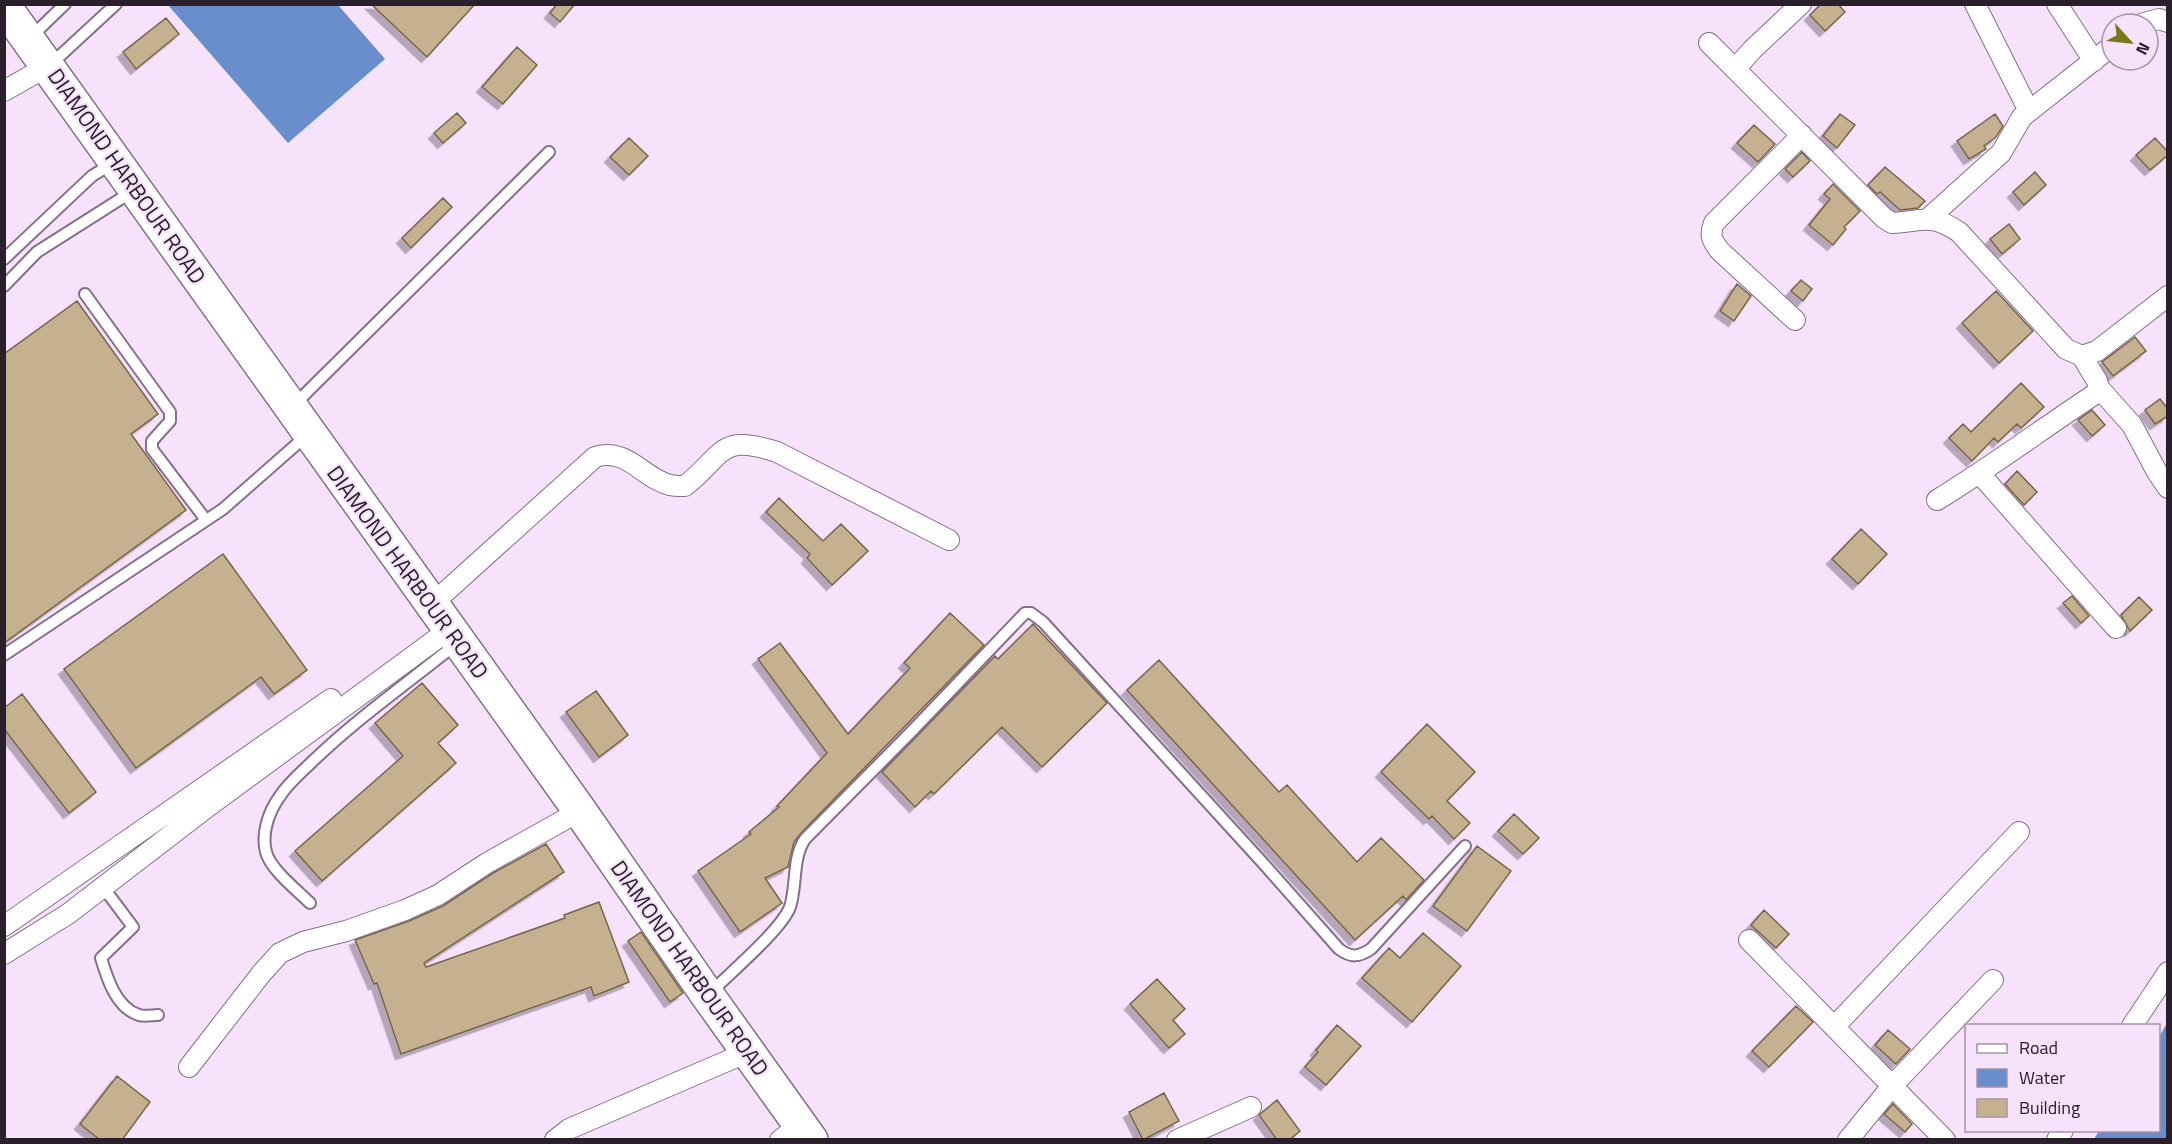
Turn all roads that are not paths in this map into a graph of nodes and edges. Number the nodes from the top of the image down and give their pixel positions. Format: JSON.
{"nodes":[{"id":1,"x":65,"y":4,"type":"edge"},
{"id":2,"x":116,"y":4,"type":"edge"},
{"id":3,"x":1801,"y":4,"type":"edge"},
{"id":4,"x":1975,"y":4,"type":"edge"},
{"id":5,"x":2057,"y":4,"type":"edge"},
{"id":6,"x":4,"y":6,"type":"edge"},
{"id":7,"x":28,"y":40,"type":"junction"},
{"id":8,"x":1709,"y":43,"type":"dead end"},
{"id":9,"x":2100,"y":56,"type":"edge"},
{"id":10,"x":2094,"y":61,"type":"junction"},
{"id":11,"x":48,"y":66,"type":"junction"},
{"id":12,"x":1735,"y":69,"type":"junction"},
{"id":13,"x":4,"y":91,"type":"edge"},
{"id":14,"x":2029,"y":111,"type":"junction"},
{"id":15,"x":1802,"y":135,"type":"junction"},
{"id":16,"x":549,"y":152,"type":"dead end"},
{"id":17,"x":116,"y":162,"type":"junction"},
{"id":18,"x":135,"y":189,"type":"junction"},
{"id":19,"x":1929,"y":218,"type":"junction"},
{"id":20,"x":4,"y":259,"type":"edge"},
{"id":21,"x":4,"y":286,"type":"edge"},
{"id":22,"x":85,"y":294,"type":"dead end"},
{"id":23,"x":2166,"y":302,"type":"edge"},
{"id":24,"x":1795,"y":320,"type":"dead end"},
{"id":25,"x":2082,"y":356,"type":"junction"},
{"id":26,"x":2099,"y":388,"type":"junction"},
{"id":27,"x":300,"y":421,"type":"junction"},
{"id":28,"x":1980,"y":474,"type":"junction"},
{"id":29,"x":2168,"y":488,"type":"edge"},
{"id":30,"x":1937,"y":500,"type":"dead end"},
{"id":31,"x":206,"y":520,"type":"junction"},
{"id":32,"x":949,"y":540,"type":"dead end"},
{"id":33,"x":446,"y":623,"type":"junction"},
{"id":34,"x":2116,"y":628,"type":"dead end"},
{"id":35,"x":4,"y":655,"type":"edge"},
{"id":36,"x":580,"y":811,"type":"junction"},
{"id":37,"x":2019,"y":832,"type":"dead end"},
{"id":38,"x":1465,"y":846,"type":"dead end"},
{"id":39,"x":103,"y":887,"type":"junction"},
{"id":40,"x":310,"y":903,"type":"dead end"},
{"id":41,"x":4,"y":926,"type":"edge"},
{"id":42,"x":1749,"y":940,"type":"dead end"},
{"id":43,"x":4,"y":954,"type":"edge"},
{"id":44,"x":2168,"y":972,"type":"edge"},
{"id":45,"x":1993,"y":980,"type":"dead end"},
{"id":46,"x":708,"y":996,"type":"junction"},
{"id":47,"x":158,"y":1015,"type":"dead end"},
{"id":48,"x":2133,"y":1024,"type":"edge"},
{"id":49,"x":1834,"y":1027,"type":"junction"},
{"id":50,"x":748,"y":1052,"type":"junction"},
{"id":51,"x":189,"y":1067,"type":"dead end"},
{"id":52,"x":1892,"y":1086,"type":"junction"},
{"id":53,"x":1251,"y":1107,"type":"dead end"},
{"id":54,"x":797,"y":1135,"type":"edge"},
{"id":55,"x":555,"y":1140,"type":"edge"},
{"id":56,"x":1177,"y":1140,"type":"edge"},
{"id":57,"x":1848,"y":1140,"type":"edge"},
{"id":58,"x":1945,"y":1140,"type":"edge"}],
"edges":[{"from":1,"to":7,"type":"lane"},
{"from":2,"to":11,"type":"lane"},
{"from":3,"to":12,"type":"street"},
{"from":4,"to":14,"type":"street"},
{"from":5,"to":10,"type":"street"},
{"from":6,"to":7,"type":"highway","name":"DIAMOND HARBOUR ROAD"},
{"from":7,"to":11,"type":"highway","name":"DIAMOND HARBOUR ROAD"},
{"from":8,"to":12,"type":"street"},
{"from":9,"to":10,"type":"street"},
{"from":10,"to":14,"type":"street"},
{"from":11,"to":13,"type":"street"},
{"from":11,"to":17,"type":"highway","name":"DIAMOND HARBOUR ROAD"},
{"from":12,"to":15,"type":"street"},
{"from":14,"to":19,"type":"street"},
{"from":15,"to":19,"type":"street"},
{"from":15,"to":24,"type":"street"},
{"from":16,"to":27,"type":"lane"},
{"from":17,"to":18,"type":"highway","name":"DIAMOND HARBOUR ROAD"},
{"from":17,"to":20,"type":"lane"},
{"from":18,"to":21,"type":"lane"},
{"from":18,"to":27,"type":"highway","name":"DIAMOND HARBOUR ROAD"},
{"from":19,"to":25,"type":"street"},
{"from":22,"to":31,"type":"lane"},
{"from":23,"to":25,"type":"street"},
{"from":25,"to":26,"type":"street"},
{"from":26,"to":28,"type":"street"},
{"from":26,"to":29,"type":"street"},
{"from":27,"to":31,"type":"lane"},
{"from":27,"to":33,"type":"highway","name":"DIAMOND HARBOUR ROAD"},
{"from":28,"to":30,"type":"street"},
{"from":28,"to":34,"type":"street"},
{"from":31,"to":35,"type":"lane"},
{"from":32,"to":33,"type":"street"},
{"from":33,"to":36,"type":"highway","name":"DIAMOND HARBOUR ROAD"},
{"from":33,"to":39,"type":"street"},
{"from":33,"to":40,"type":"lane"},
{"from":33,"to":41,"type":"street"},
{"from":36,"to":46,"type":"highway","name":"DIAMOND HARBOUR ROAD"},
{"from":36,"to":51,"type":"street"},
{"from":37,"to":49,"type":"street"},
{"from":38,"to":46,"type":"lane"},
{"from":39,"to":43,"type":"street"},
{"from":39,"to":47,"type":"lane"},
{"from":42,"to":49,"type":"street"},
{"from":44,"to":48,"type":"street"},
{"from":45,"to":52,"type":"street"},
{"from":46,"to":50,"type":"highway","name":"DIAMOND HARBOUR ROAD"},
{"from":49,"to":52,"type":"street"},
{"from":50,"to":54,"type":"highway","name":"DIAMOND HARBOUR ROAD"},
{"from":50,"to":55,"type":"street"},
{"from":52,"to":57,"type":"street"},
{"from":52,"to":58,"type":"street"},
{"from":53,"to":56,"type":"street"}]}
